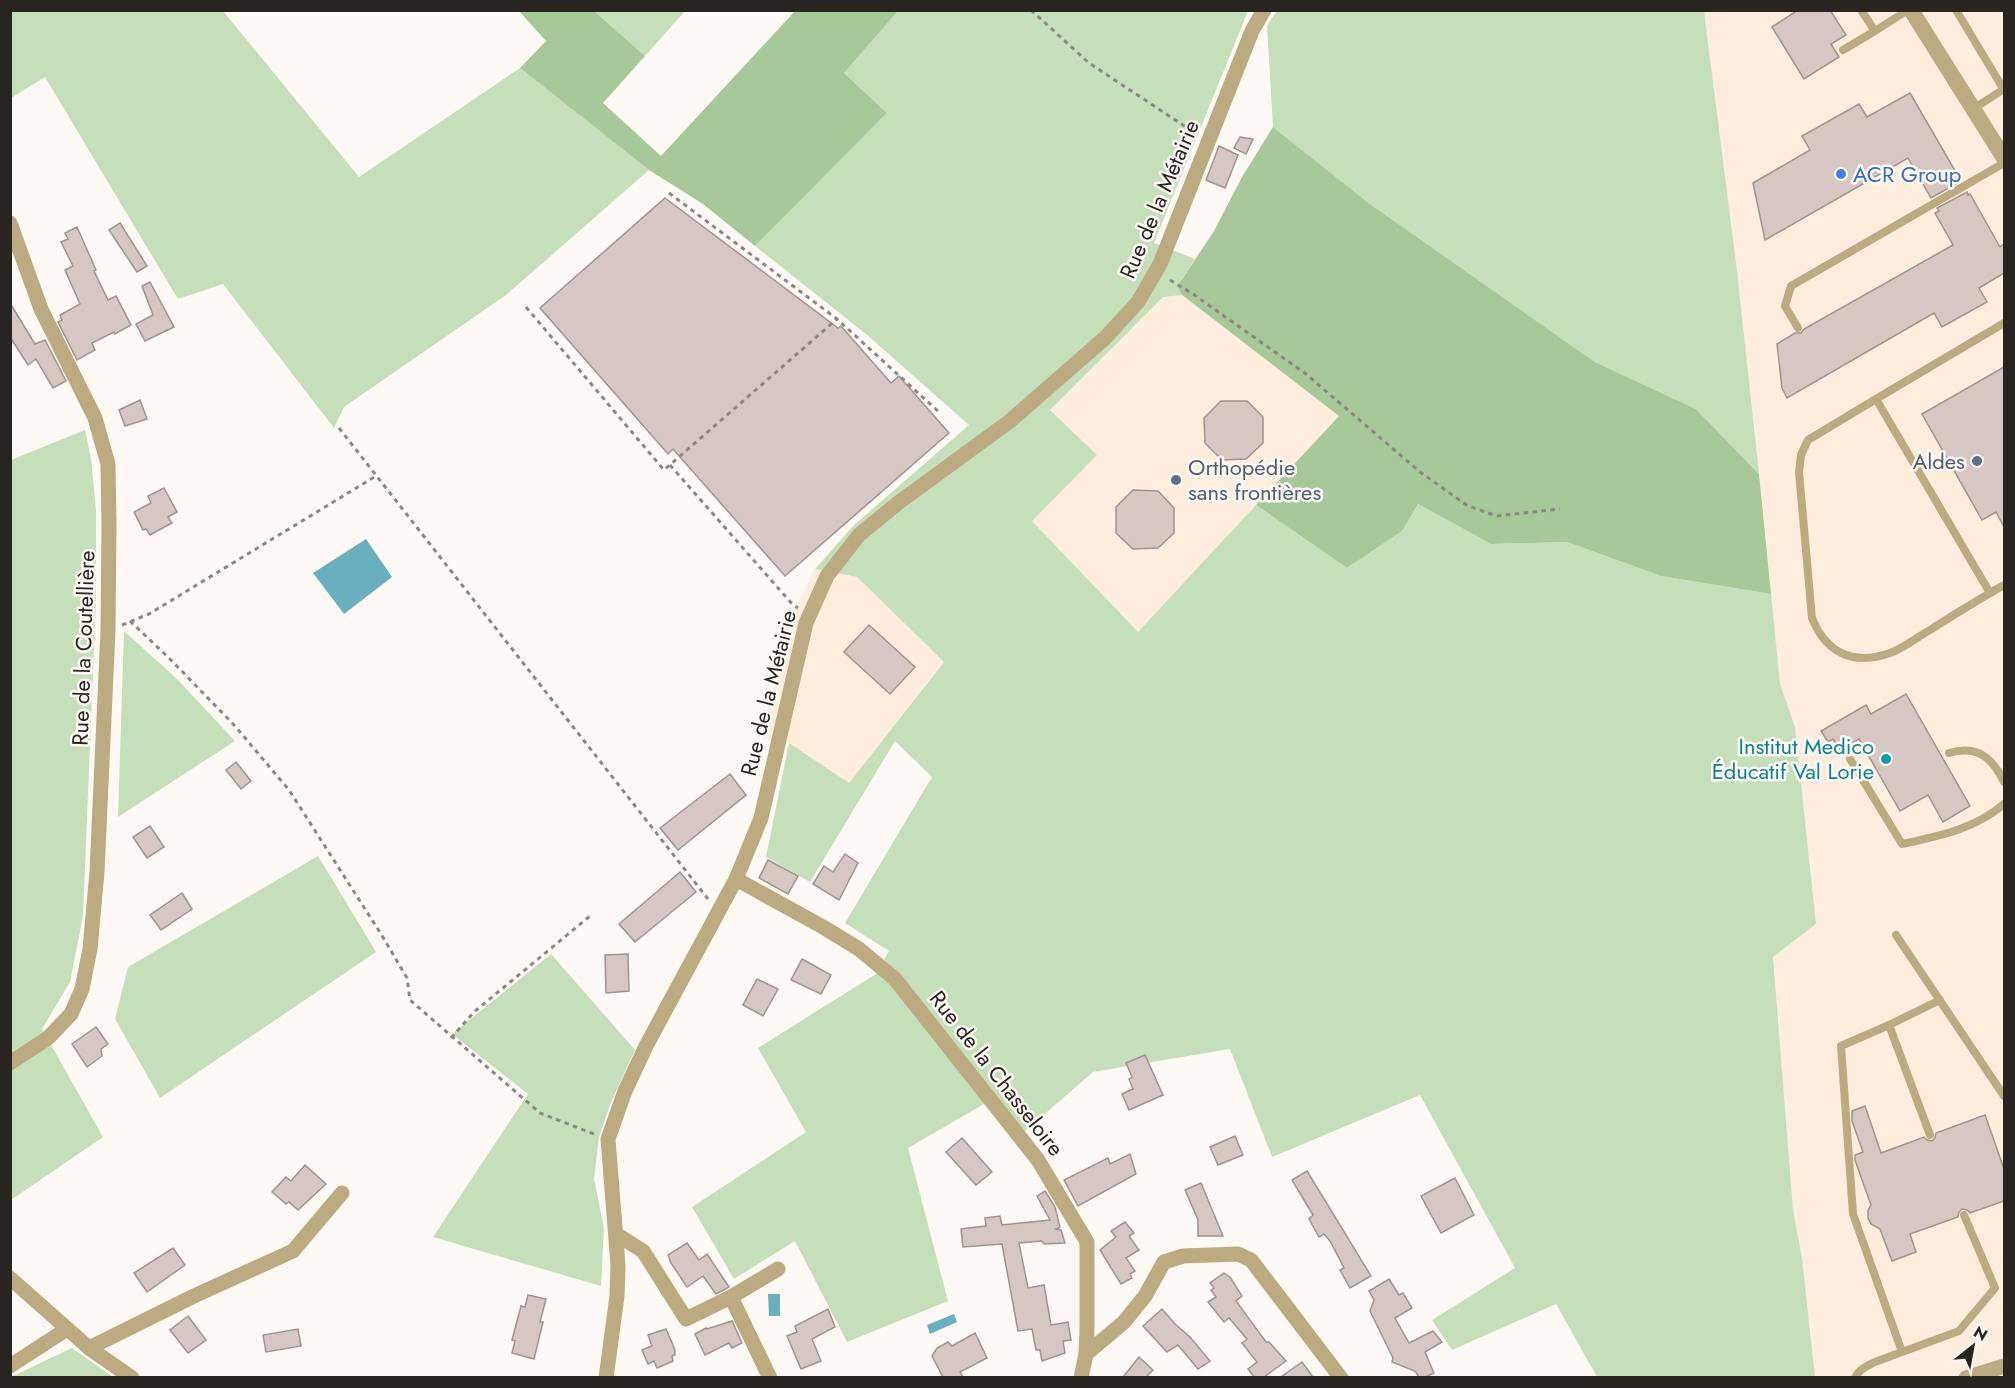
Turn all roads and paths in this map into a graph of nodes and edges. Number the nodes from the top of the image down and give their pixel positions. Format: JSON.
{"nodes":[{"id":1,"x":1031,"y":10,"type":"edge"},
{"id":2,"x":1264,"y":10,"type":"edge"},
{"id":3,"x":1861,"y":10,"type":"edge"},
{"id":4,"x":1956,"y":10,"type":"edge"},
{"id":5,"x":1911,"y":11,"type":"edge"},
{"id":6,"x":1875,"y":31,"type":"junction"},
{"id":7,"x":1843,"y":50,"type":"dead end"},
{"id":8,"x":2004,"y":89,"type":"edge"},
{"id":9,"x":1973,"y":109,"type":"junction"},
{"id":10,"x":1209,"y":142,"type":"junction"},
{"id":11,"x":2004,"y":158,"type":"edge"},
{"id":12,"x":2004,"y":163,"type":"edge"},
{"id":13,"x":669,"y":193,"type":"dead end"},
{"id":14,"x":10,"y":223,"type":"edge"},
{"id":15,"x":1154,"y":273,"type":"junction"},
{"id":16,"x":526,"y":307,"type":"dead end"},
{"id":17,"x":837,"y":319,"type":"junction"},
{"id":18,"x":2004,"y":323,"type":"edge"},
{"id":19,"x":1798,"y":328,"type":"dead end"},
{"id":20,"x":1876,"y":399,"type":"junction"},
{"id":21,"x":940,"y":413,"type":"dead end"},
{"id":22,"x":339,"y":428,"type":"dead end"},
{"id":23,"x":670,"y":465,"type":"junction"},
{"id":24,"x":376,"y":476,"type":"junction"},
{"id":25,"x":1560,"y":509,"type":"dead end"},
{"id":26,"x":2004,"y":585,"type":"edge"},
{"id":27,"x":1990,"y":593,"type":"junction"},
{"id":28,"x":810,"y":613,"type":"junction"},
{"id":29,"x":1949,"y":753,"type":"dead end"},
{"id":30,"x":1850,"y":759,"type":"dead end"},
{"id":31,"x":2004,"y":782,"type":"edge"},
{"id":32,"x":2004,"y":804,"type":"edge"},
{"id":33,"x":736,"y":879,"type":"junction"},
{"id":34,"x":718,"y":912,"type":"junction"},
{"id":35,"x":590,"y":916,"type":"dead end"},
{"id":36,"x":1896,"y":935,"type":"dead end"},
{"id":37,"x":1940,"y":1000,"type":"junction"},
{"id":38,"x":1889,"y":1024,"type":"junction"},
{"id":39,"x":452,"y":1038,"type":"junction"},
{"id":40,"x":10,"y":1063,"type":"edge"},
{"id":41,"x":2004,"y":1096,"type":"edge"},
{"id":42,"x":1930,"y":1135,"type":"dead end"},
{"id":43,"x":608,"y":1139,"type":"junction"},
{"id":44,"x":342,"y":1193,"type":"dead end"},
{"id":45,"x":1964,"y":1215,"type":"dead end"},
{"id":46,"x":616,"y":1234,"type":"junction"},
{"id":47,"x":778,"y":1269,"type":"dead end"},
{"id":48,"x":10,"y":1278,"type":"edge"},
{"id":49,"x":731,"y":1297,"type":"junction"},
{"id":50,"x":67,"y":1329,"type":"junction"},
{"id":51,"x":89,"y":1348,"type":"junction"},
{"id":52,"x":1902,"y":1352,"type":"junction"},
{"id":53,"x":1086,"y":1354,"type":"junction"},
{"id":54,"x":10,"y":1365,"type":"edge"},
{"id":55,"x":2004,"y":1366,"type":"edge"},
{"id":56,"x":132,"y":1377,"type":"edge"},
{"id":57,"x":606,"y":1377,"type":"edge"},
{"id":58,"x":770,"y":1377,"type":"edge"},
{"id":59,"x":1081,"y":1377,"type":"edge"},
{"id":60,"x":1341,"y":1377,"type":"edge"},
{"id":61,"x":1856,"y":1377,"type":"edge"},
{"id":62,"x":1966,"y":1377,"type":"edge"}],
"edges":[{"from":1,"to":10,"type":"path"},
{"from":2,"to":10,"type":"street","name":"Rue de la Métairie"},
{"from":3,"to":6,"type":"lane"},
{"from":4,"to":8,"type":"lane"},
{"from":5,"to":6,"type":"lane"},
{"from":5,"to":9,"type":"street"},
{"from":6,"to":7,"type":"lane"},
{"from":8,"to":9,"type":"lane"},
{"from":9,"to":11,"type":"street"},
{"from":10,"to":15,"type":"street","name":"Rue de la Métairie"},
{"from":12,"to":19,"type":"lane"},
{"from":13,"to":17,"type":"path"},
{"from":14,"to":40,"type":"street","name":"Rue de la Coutellière"},
{"from":15,"to":25,"type":"path"},
{"from":15,"to":28,"type":"street","name":"Rue de la Métairie"},
{"from":16,"to":23,"type":"path"},
{"from":17,"to":21,"type":"path"},
{"from":17,"to":23,"type":"path"},
{"from":18,"to":20,"type":"lane"},
{"from":20,"to":27,"type":"lane"},
{"from":20,"to":27,"type":"lane"},
{"from":22,"to":24,"type":"path"},
{"from":23,"to":28,"type":"path"},
{"from":24,"to":34,"type":"path"},
{"from":24,"to":39,"type":"path"},
{"from":26,"to":27,"type":"lane"},
{"from":28,"to":33,"type":"street","name":"Rue de la Métairie"},
{"from":29,"to":31,"type":"lane"},
{"from":30,"to":32,"type":"lane"},
{"from":33,"to":34,"type":"street","name":"Rue de la Métairie"},
{"from":33,"to":53,"type":"street","name":"Rue de la Chasseloire"},
{"from":34,"to":43,"type":"street","name":"Rue de la Métairie"},
{"from":35,"to":39,"type":"path"},
{"from":36,"to":37,"type":"lane"},
{"from":37,"to":38,"type":"lane"},
{"from":37,"to":41,"type":"lane"},
{"from":38,"to":42,"type":"lane"},
{"from":38,"to":52,"type":"lane"},
{"from":39,"to":43,"type":"path"},
{"from":43,"to":46,"type":"street","name":"Rue de la Métairie"},
{"from":44,"to":51,"type":"street"},
{"from":45,"to":52,"type":"lane"},
{"from":46,"to":49,"type":"street"},
{"from":46,"to":57,"type":"street","name":"Rue de la Métairie"},
{"from":47,"to":49,"type":"street"},
{"from":48,"to":50,"type":"street"},
{"from":49,"to":58,"type":"street"},
{"from":50,"to":51,"type":"street"},
{"from":50,"to":54,"type":"street"},
{"from":51,"to":56,"type":"street"},
{"from":52,"to":61,"type":"lane"},
{"from":53,"to":59,"type":"street","name":"Rue de la Chasseloire"},
{"from":53,"to":60,"type":"street"},
{"from":55,"to":62,"type":"street"}]}
